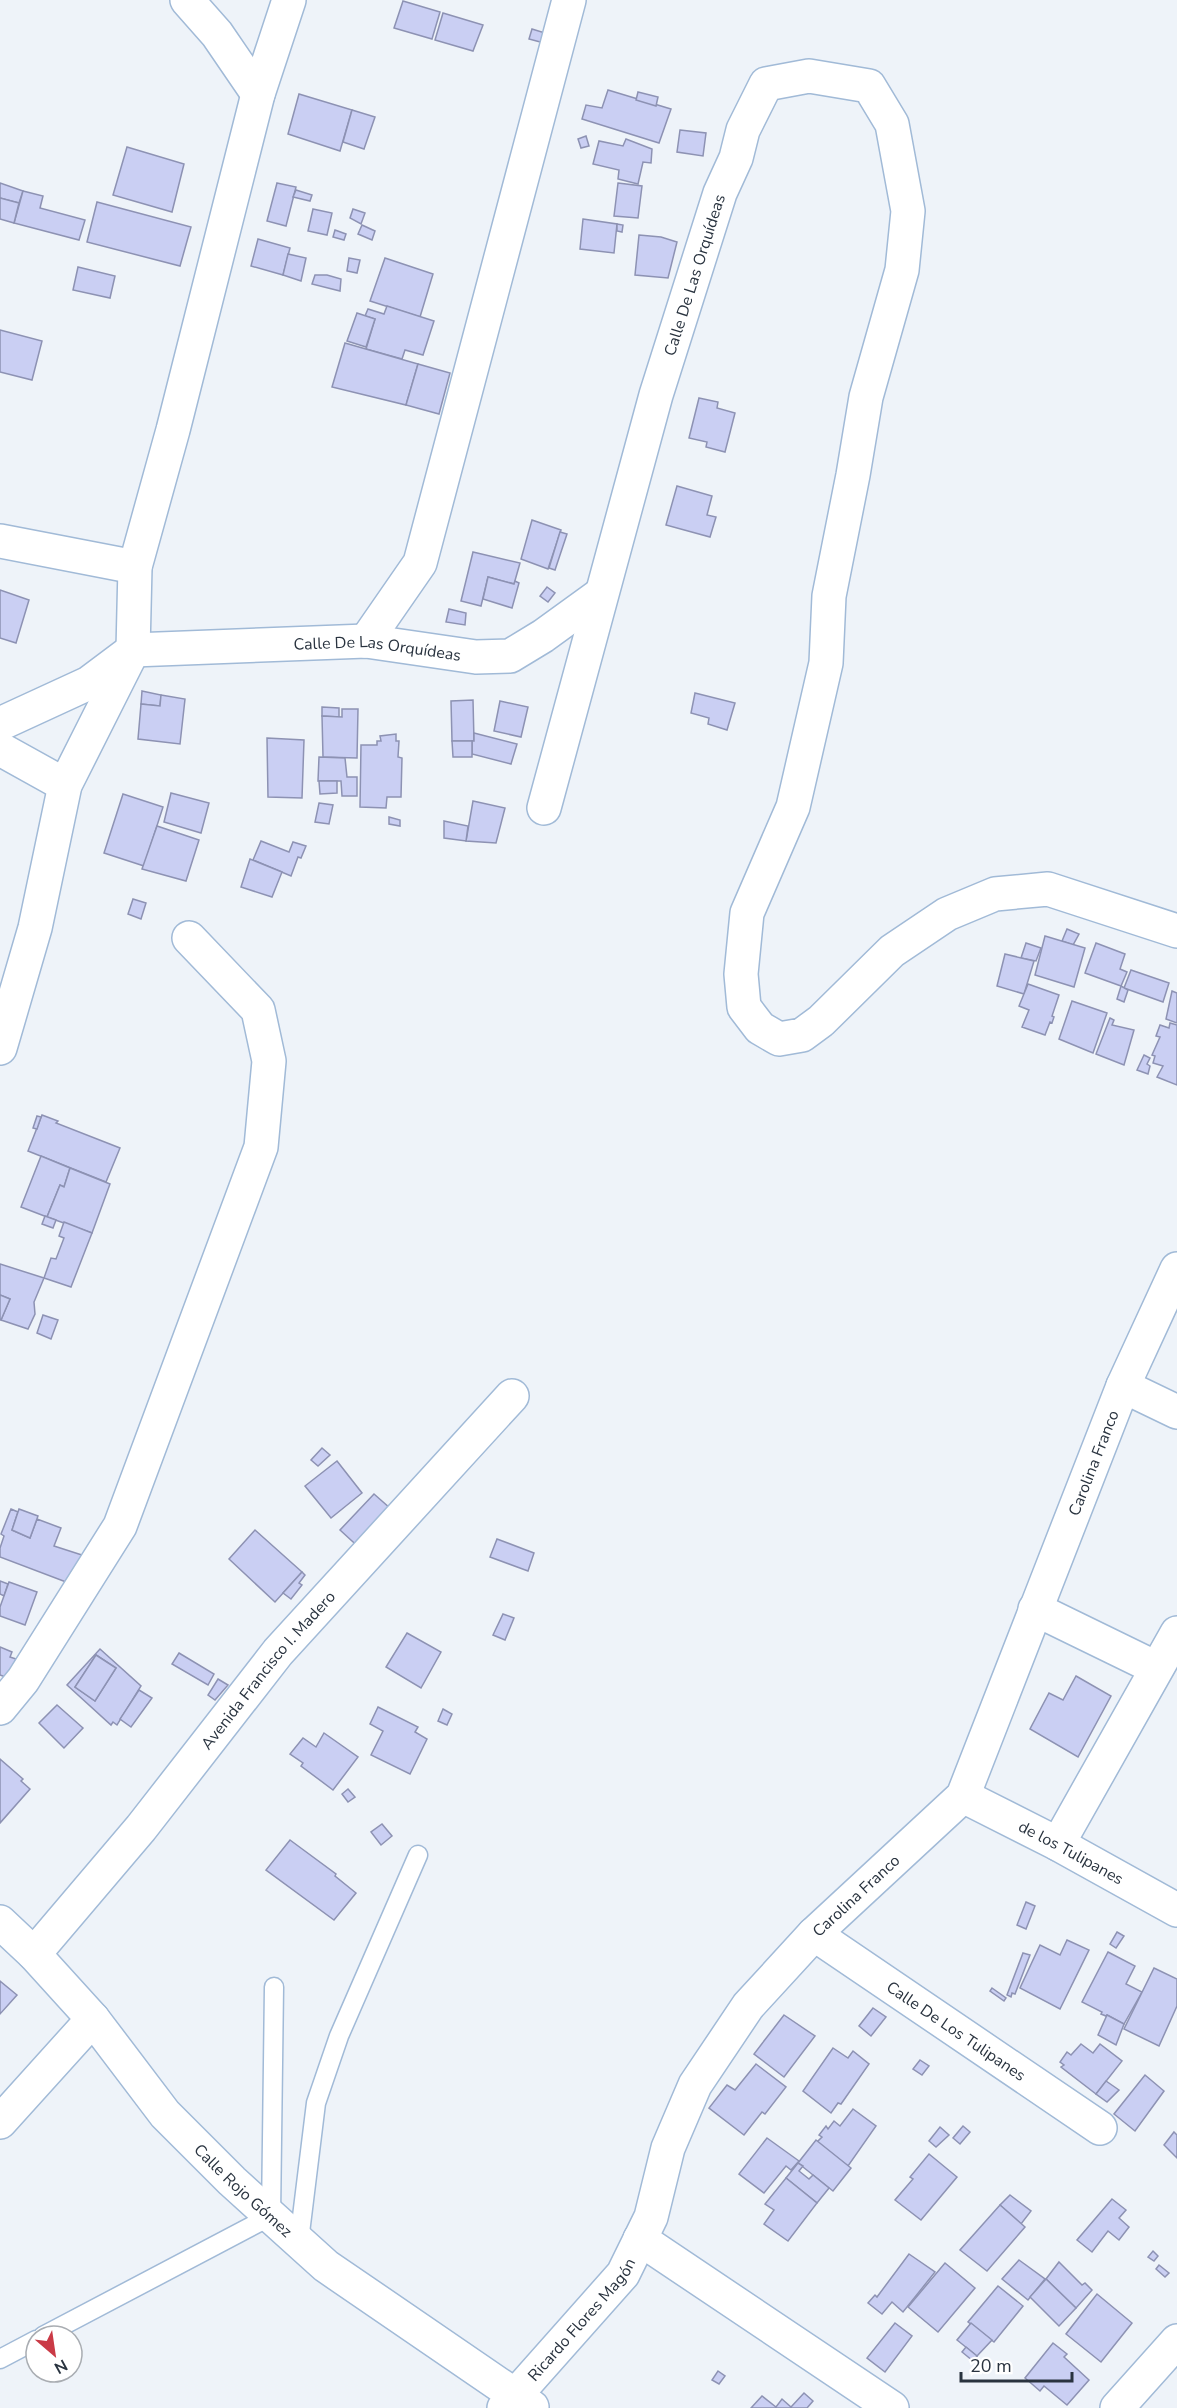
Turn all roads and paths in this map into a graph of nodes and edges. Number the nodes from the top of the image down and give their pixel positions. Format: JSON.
{"nodes":[{"id":1,"x":187,"y":0,"type":"edge"},
{"id":2,"x":289,"y":0,"type":"edge"},
{"id":3,"x":569,"y":0,"type":"edge"},
{"id":4,"x":258,"y":94,"type":"junction"},
{"id":5,"x":0,"y":541,"type":"edge"},
{"id":6,"x":135,"y":567,"type":"junction"},
{"id":7,"x":601,"y":594,"type":"junction"},
{"id":8,"x":366,"y":641,"type":"junction"},
{"id":9,"x":133,"y":650,"type":"junction"},
{"id":10,"x":0,"y":724,"type":"edge"},
{"id":11,"x":0,"y":749,"type":"edge"},
{"id":12,"x":65,"y":785,"type":"junction"},
{"id":13,"x":544,"y":807,"type":"dead end"},
{"id":14,"x":1177,"y":931,"type":"edge"},
{"id":15,"x":189,"y":938,"type":"dead end"},
{"id":16,"x":0,"y":1048,"type":"edge"},
{"id":17,"x":1177,"y":1269,"type":"edge"},
{"id":18,"x":1123,"y":1386,"type":"junction"},
{"id":19,"x":512,"y":1396,"type":"dead end"},
{"id":20,"x":1177,"y":1412,"type":"edge"},
{"id":21,"x":1035,"y":1609,"type":"junction"},
{"id":22,"x":1177,"y":1633,"type":"edge"},
{"id":23,"x":1156,"y":1668,"type":"junction"},
{"id":24,"x":0,"y":1708,"type":"edge"},
{"id":25,"x":963,"y":1796,"type":"junction"},
{"id":26,"x":1058,"y":1844,"type":"junction"},
{"id":27,"x":418,"y":1855,"type":"dead end"},
{"id":28,"x":1177,"y":1910,"type":"edge"},
{"id":29,"x":0,"y":1922,"type":"edge"},
{"id":30,"x":814,"y":1934,"type":"junction"},
{"id":31,"x":34,"y":1954,"type":"junction"},
{"id":32,"x":274,"y":1987,"type":"dead end"},
{"id":33,"x":93,"y":2019,"type":"junction"},
{"id":34,"x":0,"y":2122,"type":"edge"},
{"id":35,"x":1100,"y":2128,"type":"dead end"},
{"id":36,"x":271,"y":2216,"type":"junction"},
{"id":37,"x":640,"y":2239,"type":"junction"},
{"id":38,"x":299,"y":2241,"type":"junction"},
{"id":39,"x":66,"y":2324,"type":"edge"},
{"id":40,"x":1177,"y":2341,"type":"edge"},
{"id":41,"x":24,"y":2346,"type":"edge"},
{"id":42,"x":0,"y":2359,"type":"edge"},
{"id":43,"x":518,"y":2403,"type":"edge"},
{"id":44,"x":892,"y":2408,"type":"edge"},
{"id":45,"x":1117,"y":2408,"type":"edge"}],
"edges":[{"from":1,"to":4,"type":"street"},
{"from":2,"to":4,"type":"street"},
{"from":3,"to":8,"type":"street"},
{"from":4,"to":6,"type":"street"},
{"from":5,"to":6,"type":"street"},
{"from":6,"to":9,"type":"street"},
{"from":7,"to":8,"type":"street","name":"Calle De Las Orquídeas"},
{"from":7,"to":13,"type":"street","name":"Calle De Las Orquídeas"},
{"from":7,"to":14,"type":"street","name":"Calle De Las Orquídeas"},
{"from":8,"to":9,"type":"street","name":"Calle De Las Orquídeas"},
{"from":9,"to":10,"type":"street"},
{"from":9,"to":12,"type":"street"},
{"from":11,"to":12,"type":"street"},
{"from":12,"to":16,"type":"street"},
{"from":15,"to":24,"type":"street"},
{"from":17,"to":18,"type":"street","name":"Carolina Franco"},
{"from":18,"to":20,"type":"street"},
{"from":18,"to":21,"type":"street","name":"Carolina Franco"},
{"from":19,"to":31,"type":"street","name":"Avenida Francisco I. Madero"},
{"from":21,"to":23,"type":"street"},
{"from":21,"to":25,"type":"street","name":"Carolina Franco"},
{"from":22,"to":23,"type":"street"},
{"from":23,"to":26,"type":"street"},
{"from":25,"to":26,"type":"street","name":"de los Tulipanes"},
{"from":25,"to":30,"type":"street","name":"Carolina Franco"},
{"from":26,"to":28,"type":"street","name":"de los Tulipanes"},
{"from":27,"to":38,"type":"lane"},
{"from":29,"to":31,"type":"street","name":"Calle Rojo Gómez"},
{"from":30,"to":35,"type":"street","name":"Calle De Los Tulipanes"},
{"from":30,"to":37,"type":"street","name":"Carolina Franco"},
{"from":31,"to":33,"type":"street","name":"Calle Rojo Gómez"},
{"from":32,"to":36,"type":"lane"},
{"from":33,"to":34,"type":"street"},
{"from":33,"to":36,"type":"street","name":"Calle Rojo Gómez"},
{"from":36,"to":38,"type":"street","name":"Calle Rojo Gómez"},
{"from":36,"to":39,"type":"lane"},
{"from":37,"to":43,"type":"street","name":"Ricardo Flores Magón"},
{"from":37,"to":44,"type":"street"},
{"from":38,"to":43,"type":"street","name":"Calle Rojo Gómez"},
{"from":40,"to":45,"type":"street"},
{"from":41,"to":42,"type":"lane"}]}
